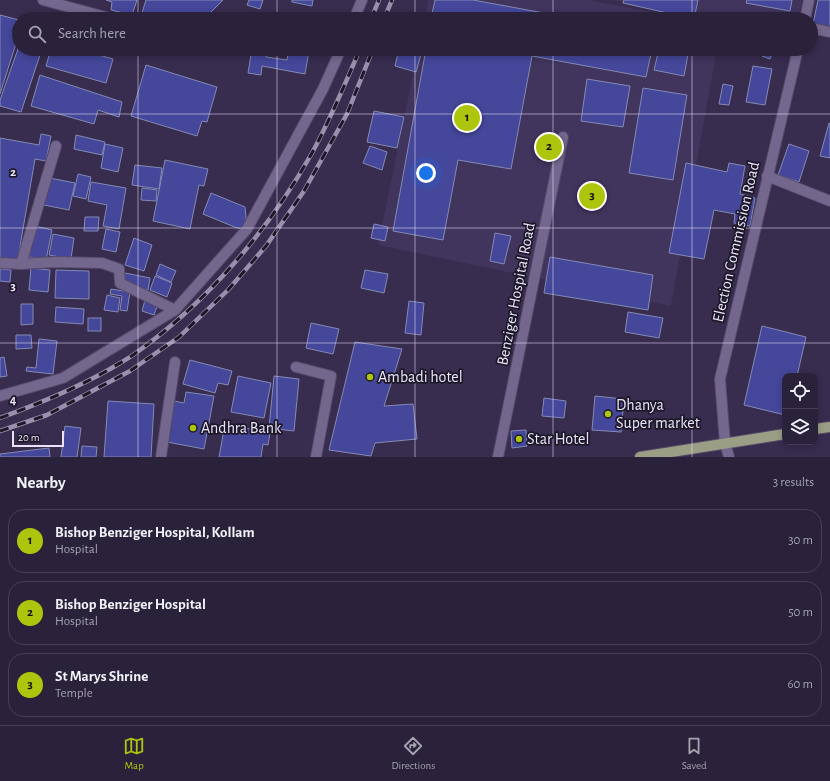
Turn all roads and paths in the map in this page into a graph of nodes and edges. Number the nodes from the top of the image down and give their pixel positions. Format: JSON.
{"nodes":[{"id":1,"x":43,"y":0,"type":"edge"},
{"id":2,"x":362,"y":0,"type":"edge"},
{"id":3,"x":809,"y":0,"type":"edge"},
{"id":4,"x":87,"y":12,"type":"edge"},
{"id":5,"x":357,"y":12,"type":"edge"},
{"id":6,"x":806,"y":12,"type":"edge"},
{"id":7,"x":818,"y":29,"type":"edge"},
{"id":8,"x":830,"y":32,"type":"edge"},
{"id":9,"x":338,"y":56,"type":"edge"},
{"id":10,"x":796,"y":56,"type":"edge"},
{"id":11,"x":563,"y":137,"type":"dead end"},
{"id":12,"x":56,"y":146,"type":"dead end"},
{"id":13,"x":767,"y":176,"type":"junction"},
{"id":14,"x":830,"y":201,"type":"edge"},
{"id":15,"x":0,"y":263,"type":"edge"},
{"id":16,"x":20,"y":264,"type":"junction"},
{"id":17,"x":175,"y":310,"type":"junction"},
{"id":18,"x":175,"y":362,"type":"dead end"},
{"id":19,"x":296,"y":367,"type":"dead end"},
{"id":20,"x":0,"y":396,"type":"edge"},
{"id":21,"x":830,"y":427,"type":"edge"},
{"id":22,"x":818,"y":429,"type":"edge"},
{"id":23,"x":782,"y":434,"type":"edge"},
{"id":24,"x":725,"y":443,"type":"junction"},
{"id":25,"x":161,"y":457,"type":"edge"},
{"id":26,"x":316,"y":457,"type":"edge"},
{"id":27,"x":498,"y":457,"type":"edge"},
{"id":28,"x":640,"y":457,"type":"edge"},
{"id":29,"x":728,"y":457,"type":"edge"}],
"edges":[{"from":1,"to":4,"type":"street"},
{"from":2,"to":5,"type":"street"},
{"from":3,"to":6,"type":"street"},
{"from":7,"to":8,"type":"street"},
{"from":9,"to":17,"type":"street"},
{"from":10,"to":13,"type":"street","name":"Election Commission Road"},
{"from":11,"to":27,"type":"street","name":"Benziger Hospital Road"},
{"from":12,"to":16,"type":"street"},
{"from":13,"to":14,"type":"street"},
{"from":13,"to":24,"type":"street","name":"Election Commission Road"},
{"from":15,"to":16,"type":"street"},
{"from":16,"to":17,"type":"street"},
{"from":17,"to":20,"type":"street"},
{"from":18,"to":25,"type":"street"},
{"from":19,"to":26,"type":"street"},
{"from":21,"to":22,"type":"main road"},
{"from":23,"to":24,"type":"main road"},
{"from":24,"to":28,"type":"main road"},
{"from":24,"to":29,"type":"street","name":"Election Commission Road"}]}
